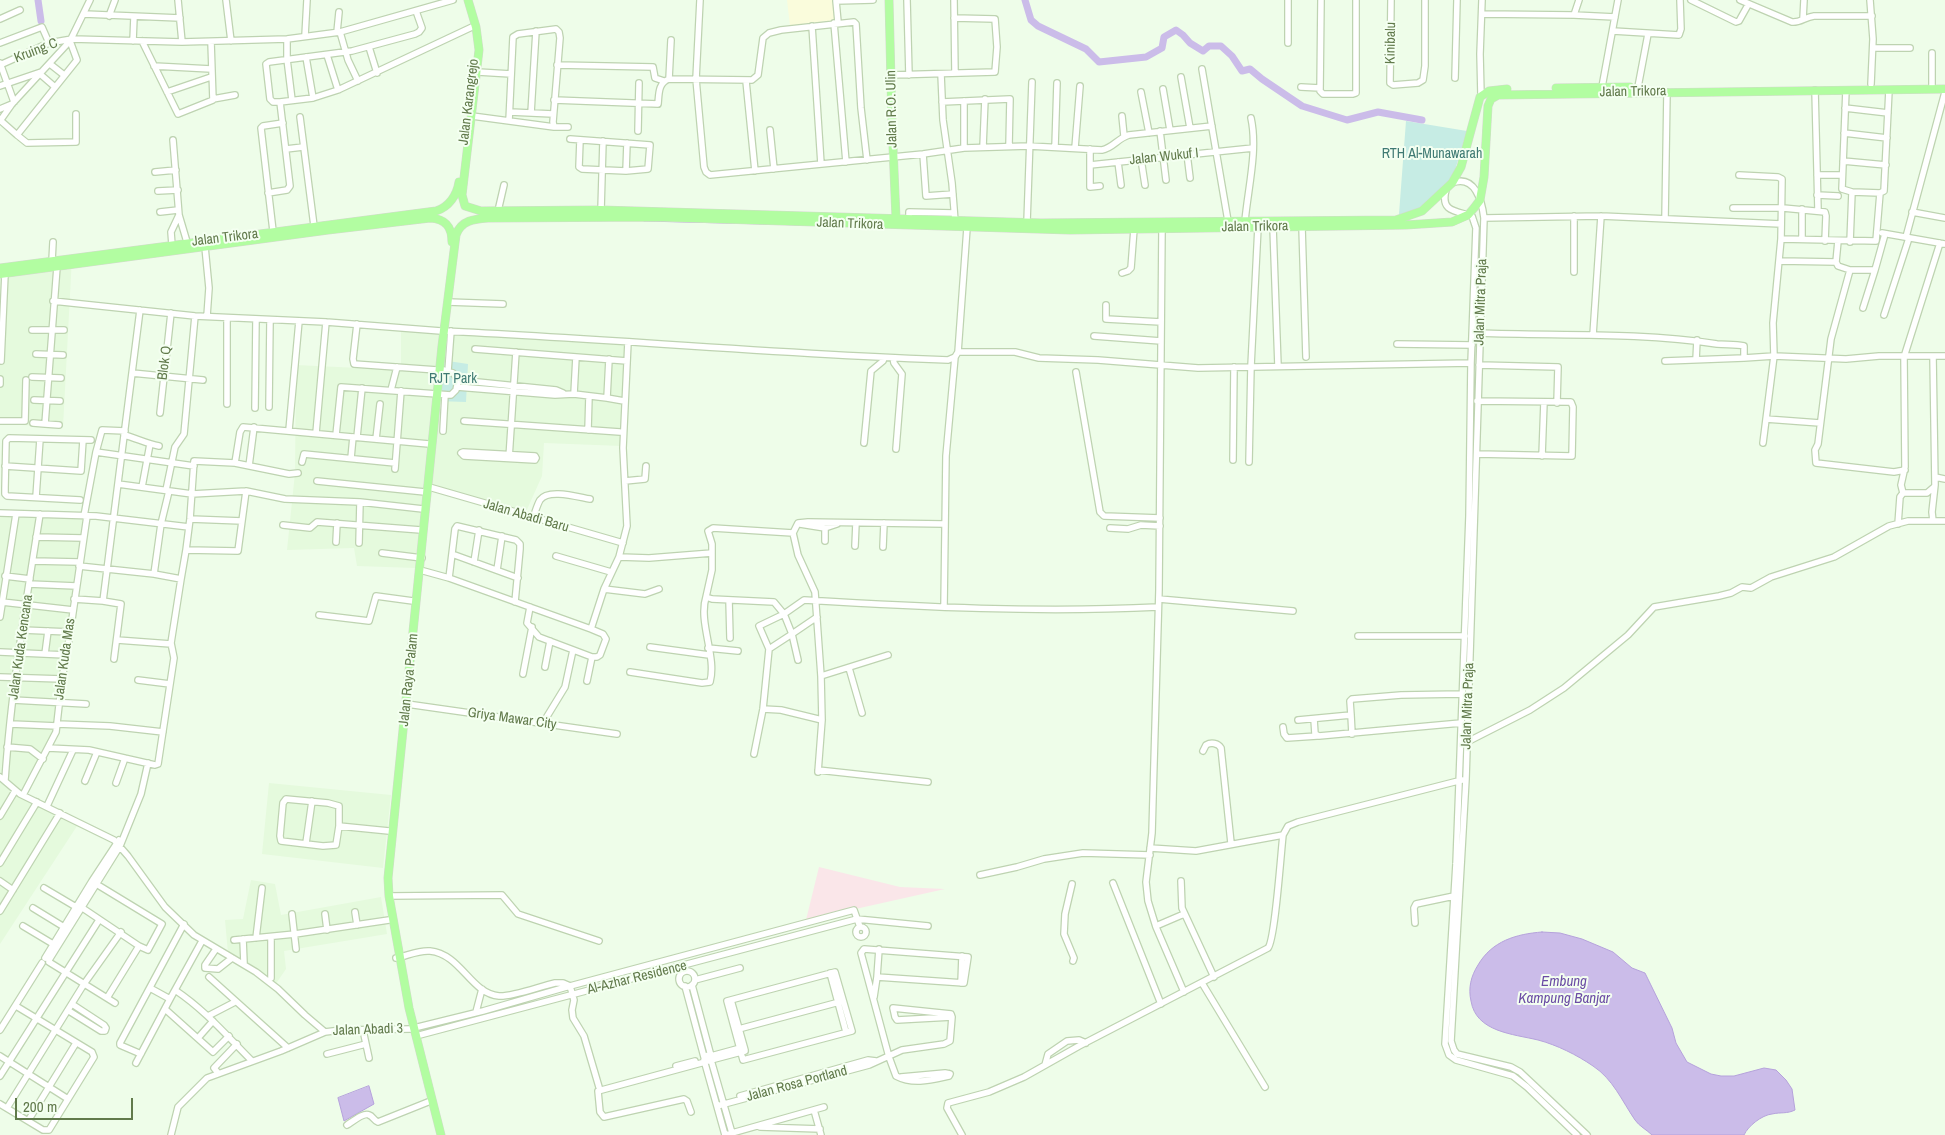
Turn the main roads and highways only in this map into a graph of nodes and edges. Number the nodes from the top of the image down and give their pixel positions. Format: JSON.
{"nodes":[{"id":1,"x":463,"y":0,"type":"edge"},
{"id":2,"x":468,"y":0,"type":"edge"},
{"id":3,"x":890,"y":0,"type":"edge"},
{"id":4,"x":1945,"y":85,"type":"edge"},
{"id":5,"x":1904,"y":87,"type":"junction"},
{"id":6,"x":1566,"y":90,"type":"junction"},
{"id":7,"x":1945,"y":91,"type":"edge"},
{"id":8,"x":449,"y":203,"type":"junction"},
{"id":9,"x":465,"y":206,"type":"junction"},
{"id":10,"x":770,"y":218,"type":"junction"},
{"id":11,"x":896,"y":218,"type":"junction"},
{"id":12,"x":447,"y":223,"type":"junction"},
{"id":13,"x":464,"y":223,"type":"junction"},
{"id":14,"x":1341,"y":223,"type":"junction"},
{"id":15,"x":972,"y":225,"type":"junction"},
{"id":16,"x":1179,"y":225,"type":"junction"},
{"id":17,"x":164,"y":249,"type":"junction"},
{"id":18,"x":2,"y":272,"type":"edge"},
{"id":19,"x":445,"y":331,"type":"junction"},
{"id":20,"x":439,"y":395,"type":"junction"},
{"id":21,"x":427,"y":490,"type":"junction"},
{"id":22,"x":420,"y":558,"type":"junction"},
{"id":23,"x":417,"y":586,"type":"junction"},
{"id":24,"x":398,"y":958,"type":"junction"},
{"id":25,"x":422,"y":1066,"type":"junction"},
{"id":26,"x":437,"y":1135,"type":"edge"},
{"id":27,"x":441,"y":1135,"type":"edge"}],
"edges":[{"from":1,"to":8,"type":"main road","name":"Jalan Karangrejo"},
{"from":2,"to":9,"type":"main road","name":"Jalan Karangrejo"},
{"from":3,"to":11,"type":"main road","name":"Jalan R.O. Ulin"},
{"from":4,"to":5,"type":"main road","name":"Jalan Trikora"},
{"from":5,"to":6,"type":"main road","name":"Jalan Trikora"},
{"from":5,"to":6,"type":"main road","name":"Jalan Trikora"},
{"from":5,"to":7,"type":"main road","name":"Jalan Trikora"},
{"from":6,"to":14,"type":"main road","name":"Jalan Trikora"},
{"from":6,"to":14,"type":"main road","name":"Jalan Trikora"},
{"from":8,"to":9,"type":"main road"},
{"from":8,"to":12,"type":"main road"},
{"from":8,"to":17,"type":"main road","name":"Jalan Trikora"},
{"from":9,"to":10,"type":"main road","name":"Jalan Trikora"},
{"from":9,"to":13,"type":"main road"},
{"from":10,"to":11,"type":"main road","name":"Jalan Trikora"},
{"from":10,"to":13,"type":"main road","name":"Jalan Trikora"},
{"from":10,"to":15,"type":"main road","name":"Jalan Trikora"},
{"from":11,"to":15,"type":"main road","name":"Jalan Trikora"},
{"from":12,"to":13,"type":"main road"},
{"from":12,"to":17,"type":"main road","name":"Jalan Trikora"},
{"from":12,"to":19,"type":"main road","name":"Jalan Raya Palam"},
{"from":13,"to":19,"type":"main road","name":"Jalan Raya Palam"},
{"from":14,"to":16,"type":"main road","name":"Jalan Trikora"},
{"from":14,"to":16,"type":"main road","name":"Jalan Trikora"},
{"from":15,"to":16,"type":"main road","name":"Jalan Trikora"},
{"from":15,"to":16,"type":"main road","name":"Jalan Trikora"},
{"from":17,"to":18,"type":"main road","name":"Jalan Trikora"},
{"from":19,"to":20,"type":"main road","name":"Jalan Raya Palam"},
{"from":20,"to":21,"type":"main road","name":"Jalan Raya Palam"},
{"from":20,"to":21,"type":"main road","name":"Jalan Raya Palam"},
{"from":21,"to":22,"type":"main road","name":"Jalan Raya Palam"},
{"from":21,"to":22,"type":"main road","name":"Jalan Raya Palam"},
{"from":22,"to":23,"type":"main road","name":"Jalan Raya Palam"},
{"from":22,"to":23,"type":"main road","name":"Jalan Raya Palam"},
{"from":23,"to":24,"type":"main road","name":"Jalan Raya Palam"},
{"from":23,"to":24,"type":"main road","name":"Jalan Raya Palam"},
{"from":24,"to":25,"type":"main road","name":"Jalan Raya Palam"},
{"from":25,"to":26,"type":"main road","name":"Jalan Raya Palam"},
{"from":25,"to":27,"type":"main road","name":"Jalan Raya Palam"}]}
